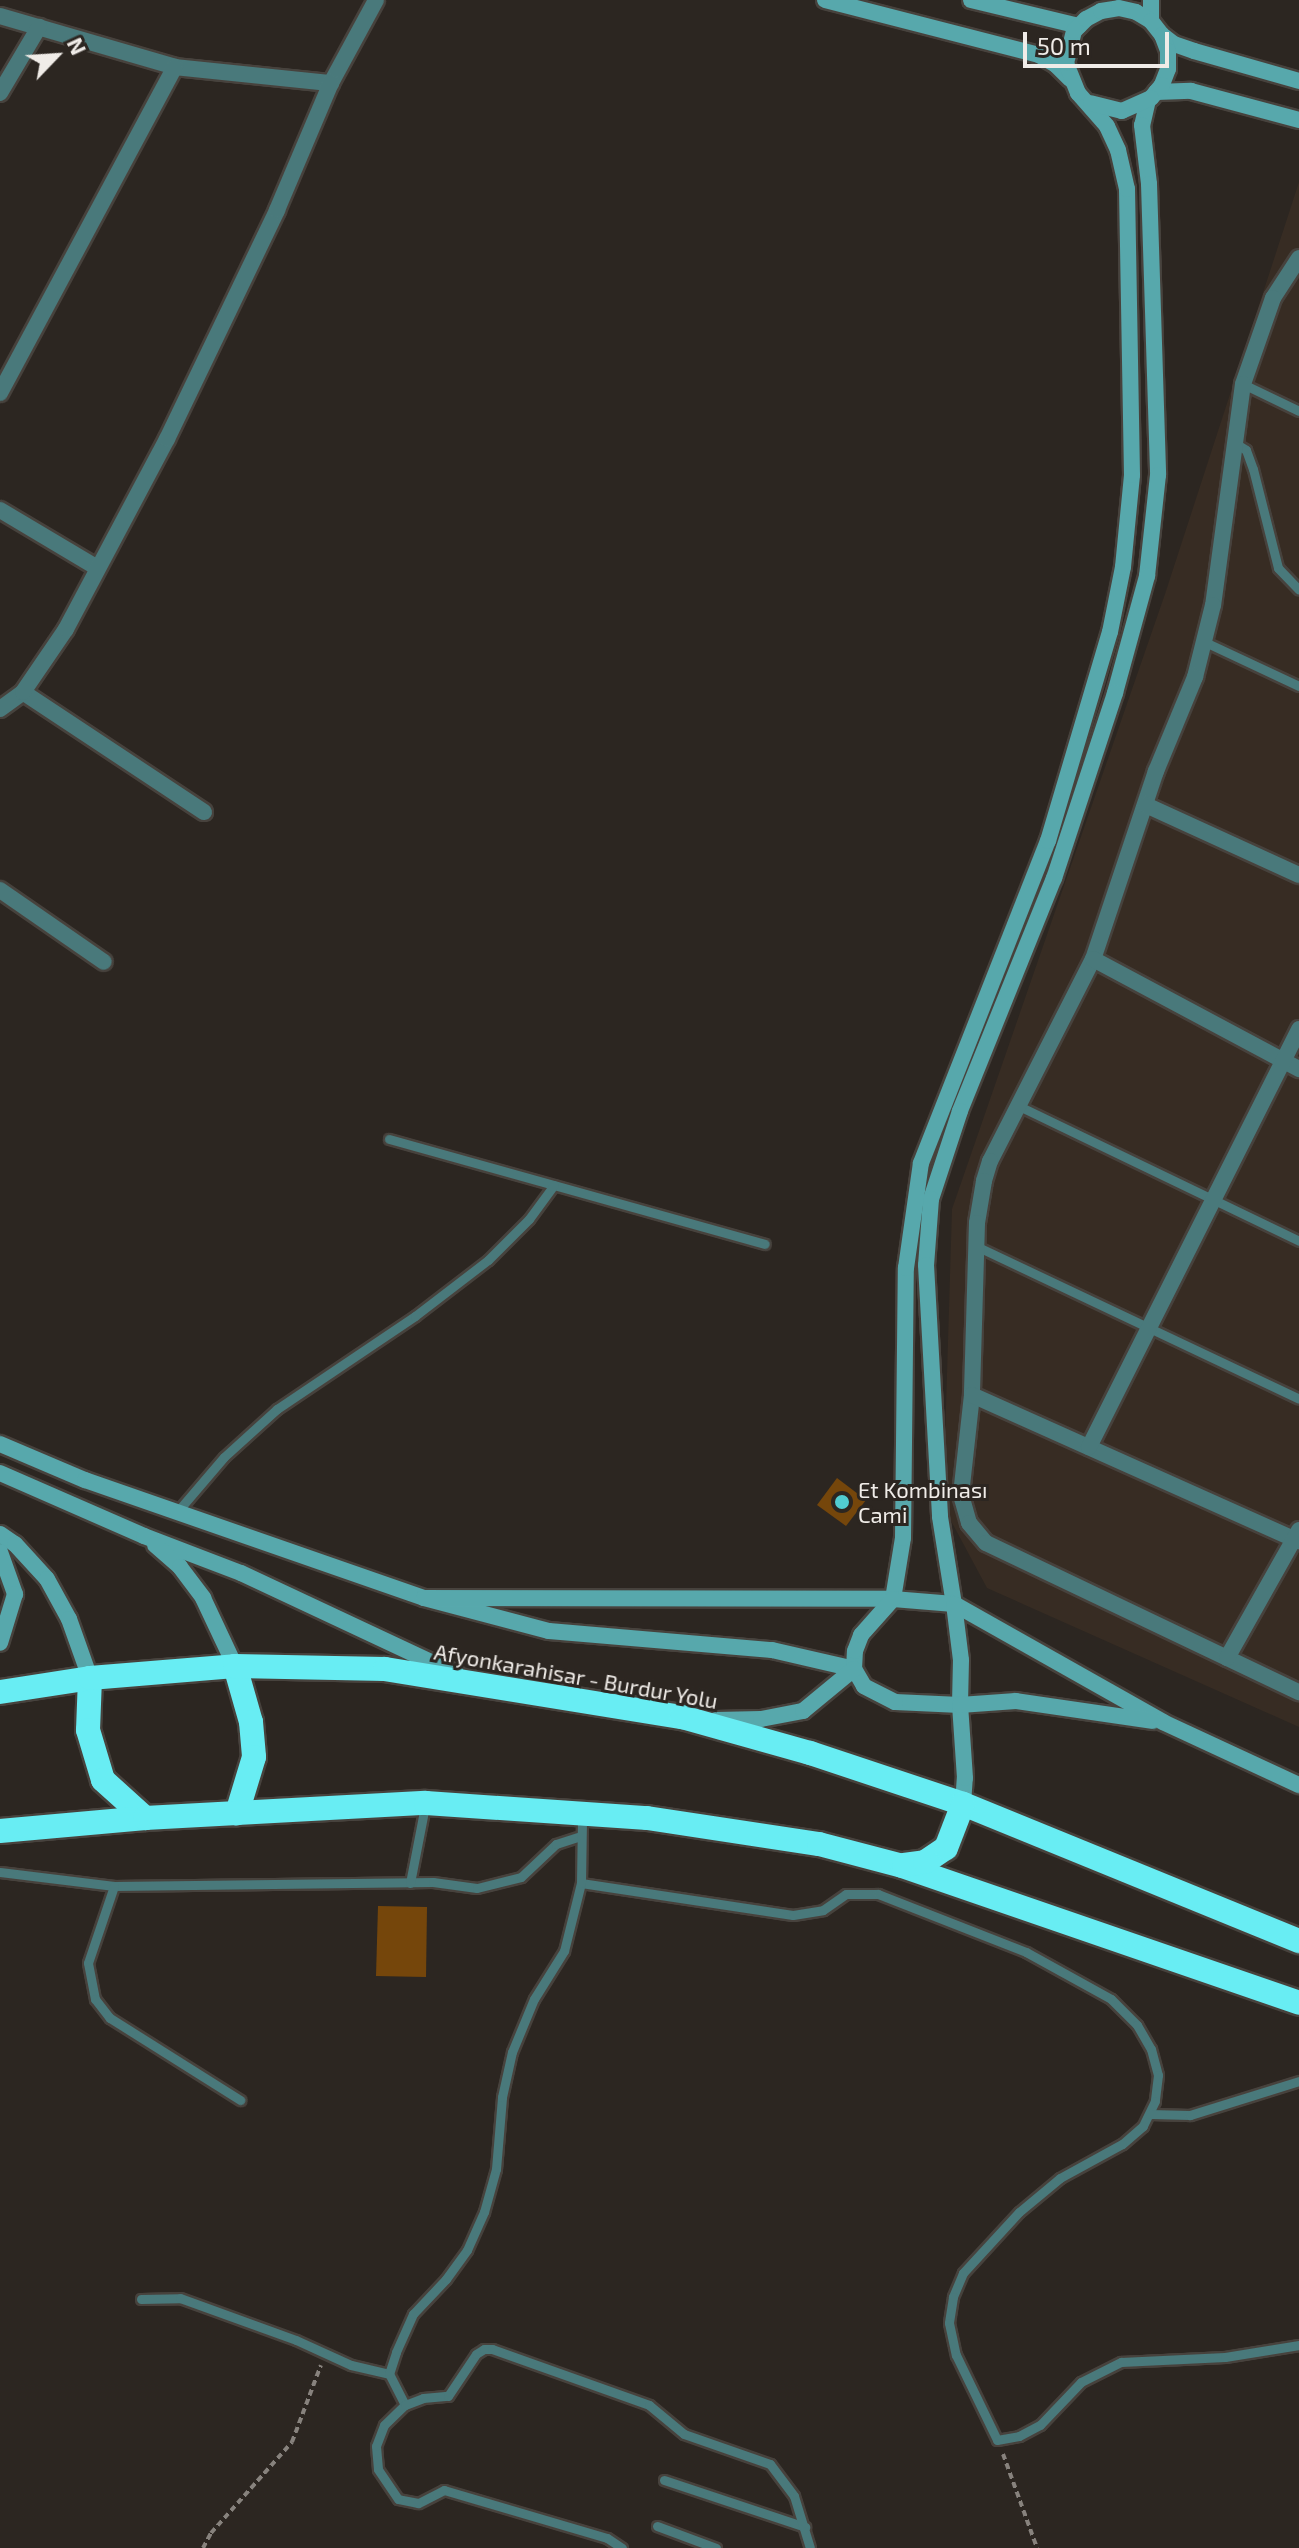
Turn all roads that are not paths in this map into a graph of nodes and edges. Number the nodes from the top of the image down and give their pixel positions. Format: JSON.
{"nodes":[{"id":1,"x":376,"y":0,"type":"edge"},
{"id":2,"x":825,"y":0,"type":"edge"},
{"id":3,"x":971,"y":0,"type":"edge"},
{"id":4,"x":1087,"y":0,"type":"edge"},
{"id":5,"x":1151,"y":0,"type":"edge"},
{"id":6,"x":0,"y":16,"type":"edge"},
{"id":7,"x":1151,"y":21,"type":"junction"},
{"id":8,"x":1083,"y":22,"type":"junction"},
{"id":9,"x":39,"y":27,"type":"junction"},
{"id":10,"x":1162,"y":35,"type":"junction"},
{"id":11,"x":175,"y":67,"type":"junction"},
{"id":12,"x":1297,"y":78,"type":"edge"},
{"id":13,"x":1070,"y":79,"type":"junction"},
{"id":14,"x":331,"y":83,"type":"junction"},
{"id":15,"x":0,"y":93,"type":"edge"},
{"id":16,"x":1152,"y":96,"type":"junction"},
{"id":17,"x":1091,"y":103,"type":"junction"},
{"id":18,"x":1299,"y":120,"type":"edge"},
{"id":19,"x":1299,"y":258,"type":"edge"},
{"id":20,"x":1243,"y":384,"type":"junction"},
{"id":21,"x":0,"y":393,"type":"edge"},
{"id":22,"x":1299,"y":411,"type":"edge"},
{"id":23,"x":1235,"y":443,"type":"junction"},
{"id":24,"x":0,"y":510,"type":"edge"},
{"id":25,"x":96,"y":567,"type":"junction"},
{"id":26,"x":1299,"y":590,"type":"edge"},
{"id":27,"x":1205,"y":642,"type":"junction"},
{"id":28,"x":1299,"y":686,"type":"edge"},
{"id":29,"x":23,"y":692,"type":"junction"},
{"id":30,"x":0,"y":709,"type":"edge"},
{"id":31,"x":1146,"y":805,"type":"junction"},
{"id":32,"x":204,"y":812,"type":"dead end"},
{"id":33,"x":1299,"y":875,"type":"edge"},
{"id":34,"x":0,"y":890,"type":"edge"},
{"id":35,"x":1093,"y":959,"type":"junction"},
{"id":36,"x":104,"y":962,"type":"dead end"},
{"id":37,"x":1299,"y":1029,"type":"edge"},
{"id":38,"x":1292,"y":1065,"type":"edge"},
{"id":39,"x":1021,"y":1107,"type":"junction"},
{"id":40,"x":389,"y":1139,"type":"dead end"},
{"id":41,"x":554,"y":1185,"type":"junction"},
{"id":42,"x":1214,"y":1199,"type":"junction"},
{"id":43,"x":1299,"y":1241,"type":"edge"},
{"id":44,"x":765,"y":1244,"type":"dead end"},
{"id":45,"x":976,"y":1246,"type":"junction"},
{"id":46,"x":1149,"y":1328,"type":"junction"},
{"id":47,"x":972,"y":1395,"type":"junction"},
{"id":48,"x":1299,"y":1399,"type":"edge"},
{"id":49,"x":0,"y":1444,"type":"edge"},
{"id":50,"x":1089,"y":1447,"type":"junction"},
{"id":51,"x":0,"y":1473,"type":"edge"},
{"id":52,"x":177,"y":1512,"type":"junction"},
{"id":53,"x":0,"y":1534,"type":"edge"},
{"id":54,"x":144,"y":1536,"type":"junction"},
{"id":55,"x":1298,"y":1537,"type":"edge"},
{"id":56,"x":0,"y":1552,"type":"edge"},
{"id":57,"x":424,"y":1598,"type":"junction"},
{"id":58,"x":893,"y":1599,"type":"junction"},
{"id":59,"x":954,"y":1604,"type":"junction"},
{"id":60,"x":0,"y":1643,"type":"edge"},
{"id":61,"x":1227,"y":1658,"type":"junction"},
{"id":62,"x":235,"y":1666,"type":"junction"},
{"id":63,"x":854,"y":1669,"type":"junction"},
{"id":64,"x":90,"y":1678,"type":"junction"},
{"id":65,"x":473,"y":1682,"type":"junction"},
{"id":66,"x":0,"y":1692,"type":"edge"},
{"id":67,"x":1299,"y":1692,"type":"edge"},
{"id":68,"x":960,"y":1705,"type":"junction"},
{"id":69,"x":695,"y":1721,"type":"junction"},
{"id":70,"x":1163,"y":1722,"type":"junction"},
{"id":71,"x":1299,"y":1785,"type":"edge"},
{"id":72,"x":426,"y":1803,"type":"junction"},
{"id":73,"x":963,"y":1804,"type":"junction"},
{"id":74,"x":237,"y":1813,"type":"junction"},
{"id":75,"x":145,"y":1818,"type":"junction"},
{"id":76,"x":582,"y":1825,"type":"junction"},
{"id":77,"x":0,"y":1831,"type":"edge"},
{"id":78,"x":902,"y":1866,"type":"junction"},
{"id":79,"x":0,"y":1872,"type":"edge"},
{"id":80,"x":410,"y":1883,"type":"junction"},
{"id":81,"x":581,"y":1883,"type":"junction"},
{"id":82,"x":114,"y":1886,"type":"junction"},
{"id":83,"x":1299,"y":1941,"type":"edge"},
{"id":84,"x":1299,"y":2003,"type":"edge"},
{"id":85,"x":1299,"y":2081,"type":"edge"},
{"id":86,"x":240,"y":2100,"type":"dead end"},
{"id":87,"x":1150,"y":2114,"type":"junction"},
{"id":88,"x":141,"y":2299,"type":"dead end"},
{"id":89,"x":1299,"y":2345,"type":"edge"},
{"id":90,"x":389,"y":2374,"type":"junction"},
{"id":91,"x":405,"y":2405,"type":"junction"},
{"id":92,"x":664,"y":2480,"type":"dead end"},
{"id":93,"x":657,"y":2526,"type":"dead end"},
{"id":94,"x":805,"y":2527,"type":"junction"},
{"id":95,"x":607,"y":2538,"type":"junction"},
{"id":96,"x":601,"y":2548,"type":"edge"},
{"id":97,"x":622,"y":2548,"type":"edge"},
{"id":98,"x":716,"y":2548,"type":"edge"},
{"id":99,"x":810,"y":2548,"type":"edge"}],
"edges":[{"from":1,"to":14,"type":"street"},
{"from":2,"to":13,"type":"main road"},
{"from":3,"to":8,"type":"main road"},
{"from":4,"to":8,"type":"main road"},
{"from":5,"to":7,"type":"main road"},
{"from":6,"to":9,"type":"street"},
{"from":7,"to":8,"type":"main road"},
{"from":7,"to":10,"type":"main road"},
{"from":8,"to":13,"type":"main road"},
{"from":9,"to":11,"type":"street"},
{"from":9,"to":15,"type":"street"},
{"from":10,"to":12,"type":"main road"},
{"from":10,"to":16,"type":"main road"},
{"from":11,"to":14,"type":"street"},
{"from":11,"to":21,"type":"street"},
{"from":13,"to":17,"type":"main road"},
{"from":14,"to":25,"type":"street"},
{"from":16,"to":17,"type":"main road"},
{"from":16,"to":18,"type":"main road"},
{"from":16,"to":59,"type":"main road"},
{"from":17,"to":58,"type":"main road"},
{"from":19,"to":20,"type":"street"},
{"from":20,"to":22,"type":"lane"},
{"from":20,"to":23,"type":"street"},
{"from":23,"to":26,"type":"lane"},
{"from":23,"to":27,"type":"street"},
{"from":24,"to":25,"type":"street"},
{"from":25,"to":29,"type":"street"},
{"from":27,"to":28,"type":"lane"},
{"from":27,"to":31,"type":"street"},
{"from":29,"to":30,"type":"street"},
{"from":29,"to":32,"type":"street"},
{"from":31,"to":33,"type":"street"},
{"from":31,"to":35,"type":"street"},
{"from":34,"to":36,"type":"street"},
{"from":35,"to":38,"type":"street"},
{"from":35,"to":39,"type":"street"},
{"from":37,"to":38,"type":"street"},
{"from":38,"to":42,"type":"street"},
{"from":39,"to":42,"type":"lane"},
{"from":39,"to":45,"type":"street"},
{"from":40,"to":41,"type":"lane"},
{"from":41,"to":44,"type":"lane"},
{"from":41,"to":52,"type":"lane"},
{"from":42,"to":43,"type":"lane"},
{"from":42,"to":46,"type":"street"},
{"from":45,"to":46,"type":"lane"},
{"from":45,"to":47,"type":"street"},
{"from":46,"to":48,"type":"lane"},
{"from":46,"to":50,"type":"street"},
{"from":47,"to":50,"type":"street"},
{"from":47,"to":61,"type":"street"},
{"from":49,"to":52,"type":"main road"},
{"from":50,"to":55,"type":"street"},
{"from":51,"to":54,"type":"main road"},
{"from":52,"to":57,"type":"main road"},
{"from":53,"to":64,"type":"main road"},
{"from":54,"to":62,"type":"main road"},
{"from":54,"to":65,"type":"main road"},
{"from":55,"to":61,"type":"street"},
{"from":56,"to":60,"type":"main road"},
{"from":57,"to":58,"type":"main road"},
{"from":57,"to":63,"type":"main road"},
{"from":58,"to":59,"type":"main road"},
{"from":58,"to":63,"type":"main road"},
{"from":59,"to":68,"type":"main road"},
{"from":59,"to":70,"type":"main road"},
{"from":61,"to":67,"type":"street"},
{"from":62,"to":64,"type":"highway","name":"Afyonkarahisar - Burdur Yolu"},
{"from":62,"to":65,"type":"highway","name":"Afyonkarahisar - Burdur Yolu"},
{"from":62,"to":74,"type":"highway"},
{"from":63,"to":68,"type":"main road"},
{"from":63,"to":69,"type":"main road"},
{"from":64,"to":66,"type":"highway","name":"Afyonkarahisar - Burdur Yolu"},
{"from":64,"to":75,"type":"highway"},
{"from":65,"to":69,"type":"highway","name":"Afyonkarahisar - Burdur Yolu"},
{"from":68,"to":70,"type":"main road"},
{"from":68,"to":73,"type":"main road"},
{"from":69,"to":73,"type":"highway","name":"Afyonkarahisar - Burdur Yolu"},
{"from":70,"to":71,"type":"main road"},
{"from":72,"to":74,"type":"highway"},
{"from":72,"to":76,"type":"highway"},
{"from":72,"to":80,"type":"lane"},
{"from":73,"to":78,"type":"highway"},
{"from":73,"to":83,"type":"highway","name":"Afyonkarahisar - Burdur Yolu"},
{"from":74,"to":75,"type":"highway"},
{"from":75,"to":77,"type":"highway"},
{"from":76,"to":78,"type":"highway"},
{"from":76,"to":80,"type":"lane"},
{"from":76,"to":81,"type":"lane"},
{"from":78,"to":84,"type":"highway"},
{"from":79,"to":82,"type":"lane"},
{"from":80,"to":82,"type":"lane"},
{"from":81,"to":87,"type":"lane"},
{"from":81,"to":90,"type":"lane"},
{"from":82,"to":86,"type":"lane"},
{"from":85,"to":87,"type":"lane"},
{"from":87,"to":89,"type":"lane"},
{"from":88,"to":90,"type":"lane"},
{"from":90,"to":91,"type":"lane"},
{"from":91,"to":94,"type":"lane"},
{"from":91,"to":95,"type":"lane"},
{"from":92,"to":94,"type":"lane"},
{"from":93,"to":98,"type":"lane"},
{"from":94,"to":99,"type":"lane"},
{"from":95,"to":96,"type":"lane"},
{"from":95,"to":97,"type":"lane"}]}
